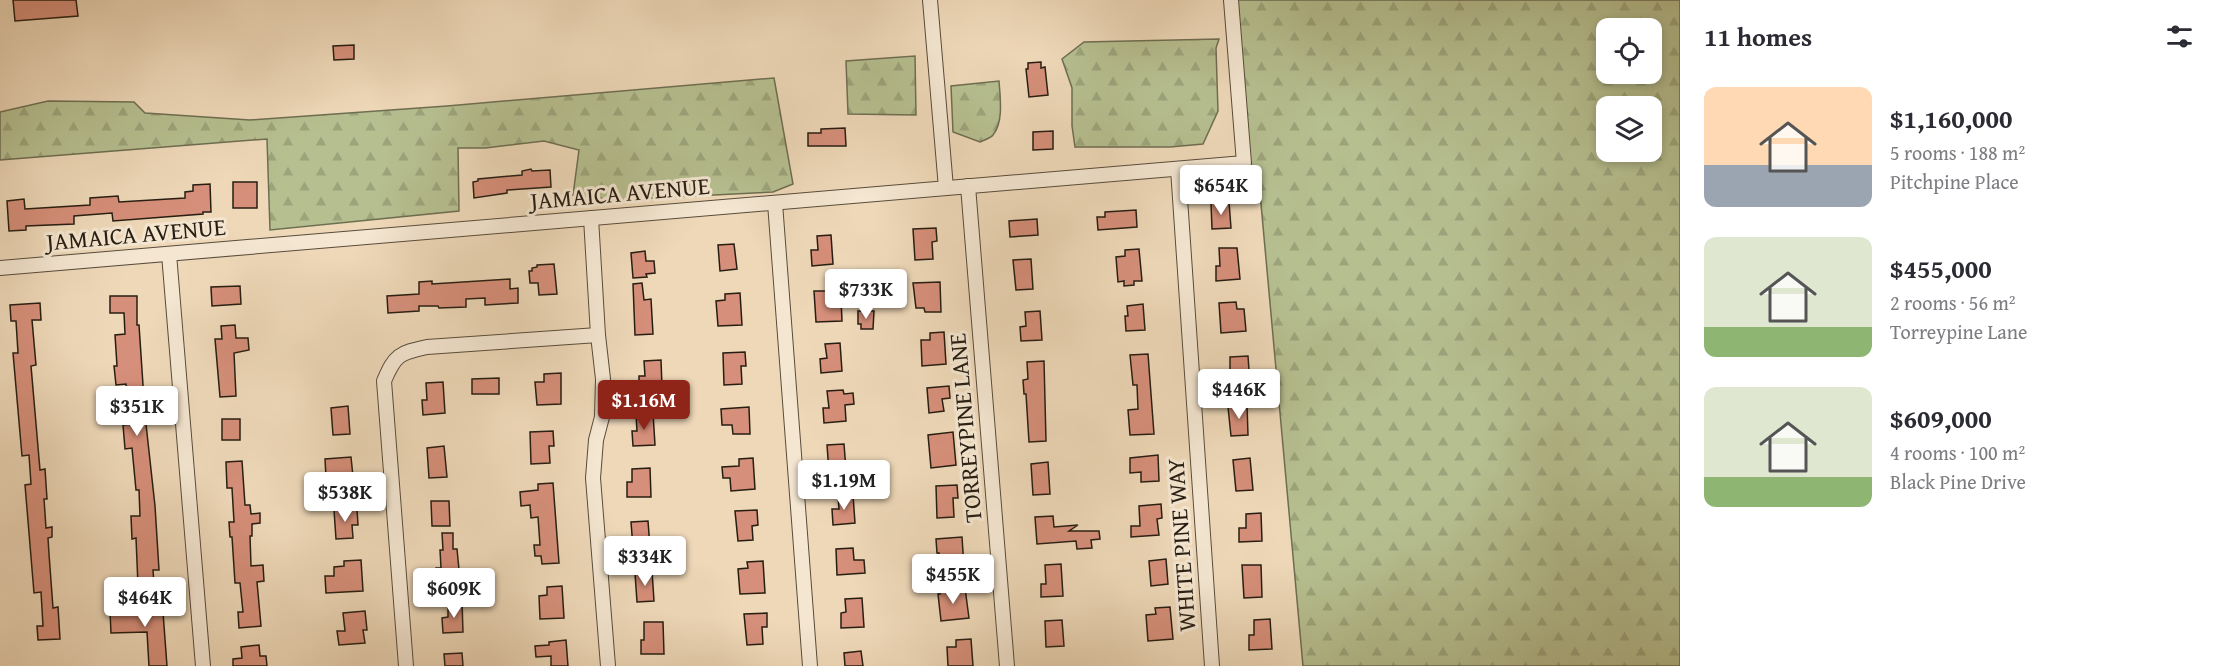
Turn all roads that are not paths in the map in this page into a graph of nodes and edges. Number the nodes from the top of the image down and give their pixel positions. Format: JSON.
{"nodes":[{"id":1,"x":930,"y":0,"type":"edge"},
{"id":2,"x":1231,"y":0,"type":"edge"},
{"id":3,"x":1178,"y":169,"type":"junction"},
{"id":4,"x":968,"y":186,"type":"junction"},
{"id":5,"x":946,"y":188,"type":"junction"},
{"id":6,"x":775,"y":203,"type":"junction"},
{"id":7,"x":591,"y":218,"type":"junction"},
{"id":8,"x":169,"y":254,"type":"junction"},
{"id":9,"x":0,"y":268,"type":"edge"},
{"id":10,"x":598,"y":335,"type":"junction"},
{"id":11,"x":202,"y":666,"type":"edge"},
{"id":12,"x":406,"y":666,"type":"edge"},
{"id":13,"x":608,"y":666,"type":"edge"},
{"id":14,"x":810,"y":666,"type":"edge"},
{"id":15,"x":1007,"y":666,"type":"edge"},
{"id":16,"x":1212,"y":666,"type":"edge"}],
"edges":[{"from":1,"to":5,"type":"street"},
{"from":2,"to":3,"type":"street","name":"JAMAICA AVENUE"},
{"from":3,"to":4,"type":"street","name":"JAMAICA AVENUE"},
{"from":3,"to":16,"type":"street","name":"WHITE PINE WAY"},
{"from":4,"to":5,"type":"street","name":"JAMAICA AVENUE"},
{"from":4,"to":15,"type":"street","name":"TORREYPINE LANE"},
{"from":5,"to":6,"type":"street","name":"JAMAICA AVENUE"},
{"from":6,"to":7,"type":"street","name":"JAMAICA AVENUE"},
{"from":6,"to":14,"type":"street"},
{"from":7,"to":8,"type":"street","name":"JAMAICA AVENUE"},
{"from":7,"to":10,"type":"street"},
{"from":8,"to":9,"type":"street","name":"JAMAICA AVENUE"},
{"from":8,"to":11,"type":"street"},
{"from":10,"to":12,"type":"street"},
{"from":10,"to":13,"type":"street"}]}
